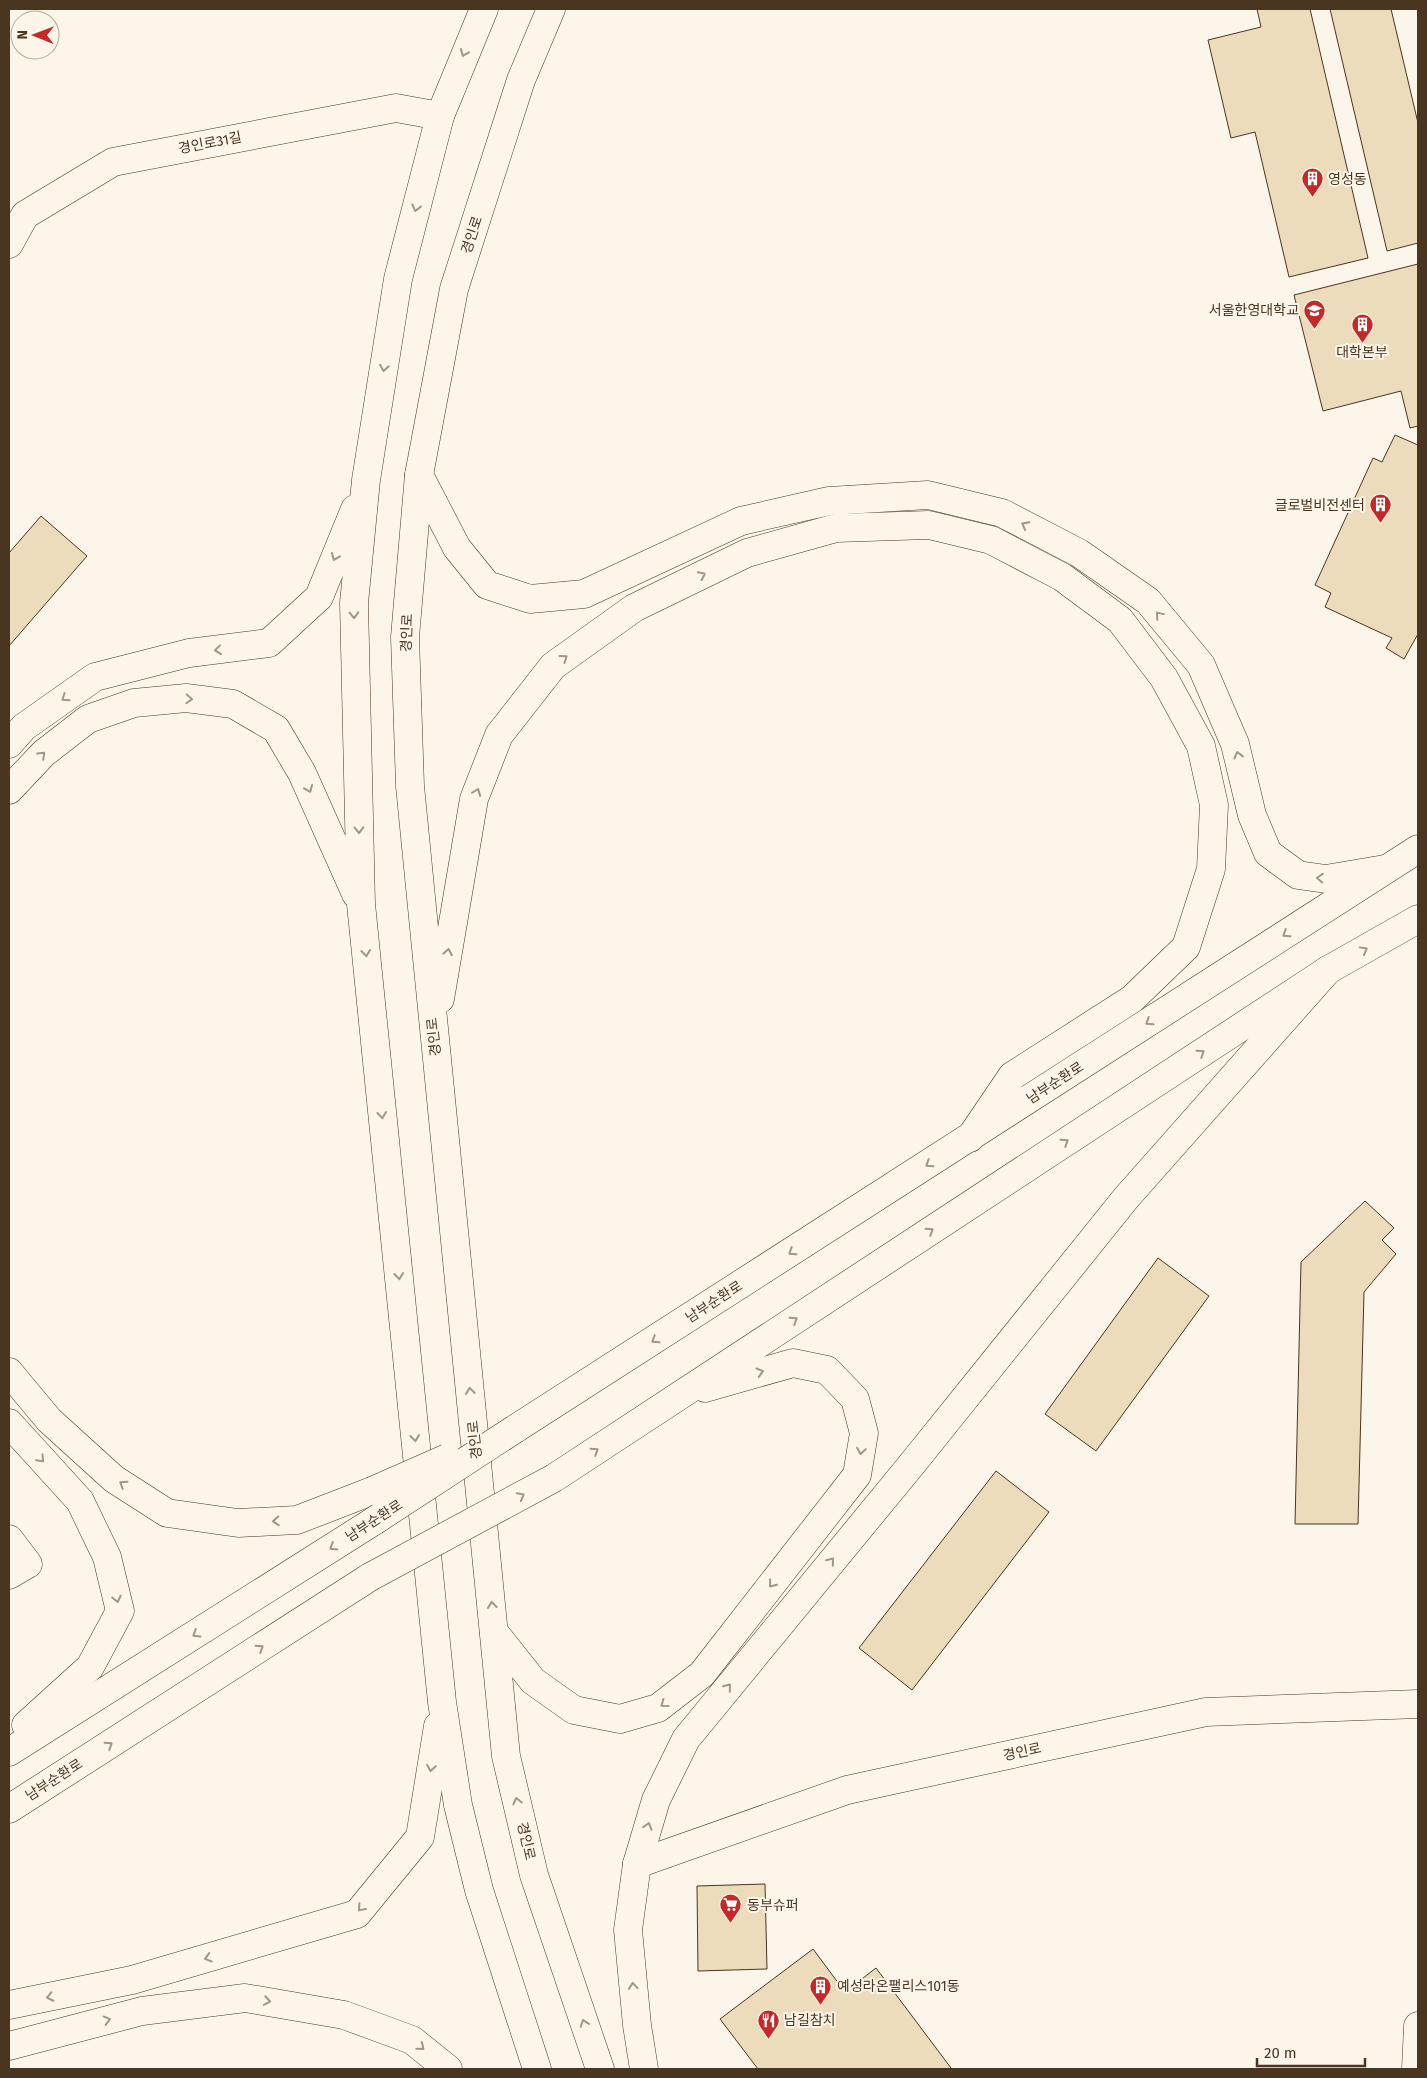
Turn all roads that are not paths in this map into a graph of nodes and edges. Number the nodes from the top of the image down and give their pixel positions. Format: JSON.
{"nodes":[{"id":1,"x":484,"y":9,"type":"edge"},
{"id":2,"x":551,"y":9,"type":"edge"},
{"id":3,"x":440,"y":116,"type":"junction"},
{"id":4,"x":9,"y":244,"type":"edge"},
{"id":5,"x":419,"y":475,"type":"junction"},
{"id":6,"x":366,"y":480,"type":"junction"},
{"id":7,"x":9,"y":744,"type":"edge"},
{"id":8,"x":9,"y":790,"type":"edge"},
{"id":9,"x":1418,"y":849,"type":"edge"},
{"id":10,"x":1385,"y":869,"type":"junction"},
{"id":11,"x":361,"y":904,"type":"junction"},
{"id":12,"x":1409,"y":924,"type":"edge"},
{"id":13,"x":1328,"y":970,"type":"junction"},
{"id":14,"x":433,"y":1034,"type":"junction"},
{"id":15,"x":970,"y":1138,"type":"junction"},
{"id":16,"x":9,"y":1372,"type":"edge"},
{"id":17,"x":680,"y":1395,"type":"junction"},
{"id":18,"x":9,"y":1423,"type":"edge"},
{"id":19,"x":515,"y":1429,"type":"junction"},
{"id":20,"x":9,"y":1539,"type":"edge"},
{"id":21,"x":9,"y":1575,"type":"edge"},
{"id":22,"x":494,"y":1632,"type":"junction"},
{"id":23,"x":442,"y":1702,"type":"junction"},
{"id":24,"x":1418,"y":1704,"type":"edge"},
{"id":25,"x":9,"y":1739,"type":"edge"},
{"id":26,"x":9,"y":1752,"type":"edge"},
{"id":27,"x":9,"y":1809,"type":"edge"},
{"id":28,"x":637,"y":1864,"type":"junction"},
{"id":29,"x":9,"y":2005,"type":"edge"},
{"id":30,"x":1418,"y":2026,"type":"edge"},
{"id":31,"x":9,"y":2046,"type":"edge"},
{"id":32,"x":448,"y":2069,"type":"edge"},
{"id":33,"x":537,"y":2069,"type":"edge"},
{"id":34,"x":600,"y":2069,"type":"edge"},
{"id":35,"x":644,"y":2069,"type":"edge"},
{"id":36,"x":1416,"y":2069,"type":"edge"}],
"edges":[{"from":1,"to":3,"type":"main road","one_way":true},
{"from":2,"to":5,"type":"main road","name":"경인로"},
{"from":3,"to":4,"type":"main road","name":"경인로31길"},
{"from":3,"to":6,"type":"main road","one_way":true},
{"from":10,"to":5,"type":"main road","one_way":true},
{"from":5,"to":14,"type":"main road","name":"경인로"},
{"from":6,"to":7,"type":"main road","one_way":true},
{"from":6,"to":11,"type":"main road","one_way":true},
{"from":8,"to":11,"type":"main road","one_way":true},
{"from":9,"to":10,"type":"main road","name":"남부순환로"},
{"from":10,"to":15,"type":"main road","name":"남부순환로","one_way":true},
{"from":11,"to":23,"type":"main road","one_way":true},
{"from":13,"to":12,"type":"main road","name":"남부순환로","one_way":true},
{"from":17,"to":13,"type":"main road","name":"남부순환로","one_way":true},
{"from":28,"to":13,"type":"main road","one_way":true},
{"from":14,"to":15,"type":"main road","one_way":true},
{"from":22,"to":14,"type":"main road","name":"경인로","one_way":true},
{"from":15,"to":19,"type":"main road","name":"남부순환로","one_way":true},
{"from":19,"to":16,"type":"main road","one_way":true,"bridge":true},
{"from":17,"to":22,"type":"main road","one_way":true},
{"from":27,"to":17,"type":"main road","name":"남부순환로","one_way":true,"bridge":true},
{"from":18,"to":25,"type":"main road","one_way":true},
{"from":19,"to":26,"type":"main road","name":"남부순환로","one_way":true,"bridge":true},
{"from":20,"to":21,"type":"main road"},
{"from":34,"to":22,"type":"main road","name":"경인로","one_way":true},
{"from":23,"to":29,"type":"main road","one_way":true},
{"from":23,"to":33,"type":"main road"},
{"from":24,"to":28,"type":"main road","name":"경인로"},
{"from":35,"to":28,"type":"main road","one_way":true},
{"from":30,"to":36,"type":"main road"},
{"from":31,"to":32,"type":"main road","one_way":true}]}
